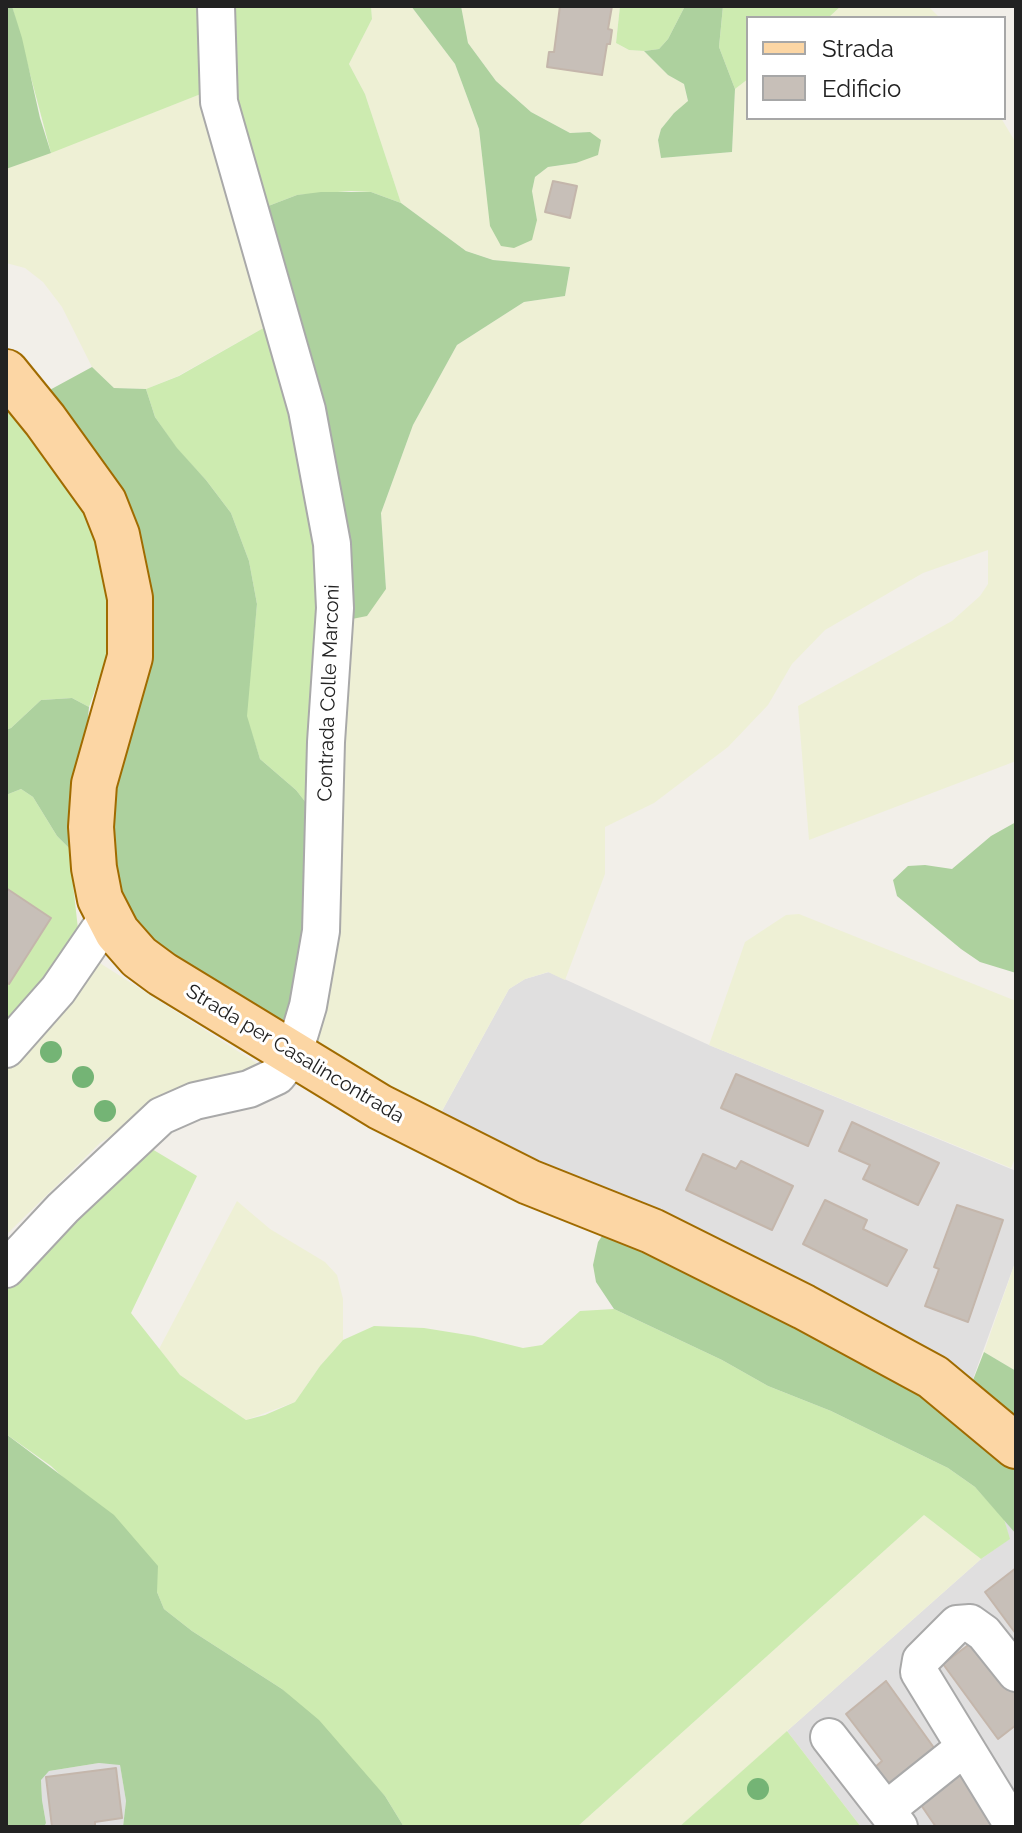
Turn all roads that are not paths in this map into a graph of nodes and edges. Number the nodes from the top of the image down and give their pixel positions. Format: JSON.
{"nodes":[{"id":1,"x":216,"y":6,"type":"edge"},
{"id":2,"x":6,"y":372,"type":"edge"},
{"id":3,"x":108,"y":917,"type":"junction"},
{"id":4,"x":6,"y":1049,"type":"edge"},
{"id":5,"x":293,"y":1056,"type":"junction"},
{"id":6,"x":6,"y":1269,"type":"edge"},
{"id":7,"x":1016,"y":1446,"type":"edge"},
{"id":8,"x":1016,"y":1673,"type":"edge"},
{"id":9,"x":829,"y":1737,"type":"dead end"},
{"id":10,"x":965,"y":1747,"type":"junction"},
{"id":11,"x":893,"y":1819,"type":"edge"},
{"id":12,"x":1014,"y":1827,"type":"edge"}],
"edges":[{"from":1,"to":5,"type":"street","name":"Contrada Colle Marconi"},
{"from":2,"to":3,"type":"main road","name":"Strada per Casalincontrada"},
{"from":3,"to":4,"type":"street"},
{"from":3,"to":5,"type":"main road","name":"Strada per Casalincontrada"},
{"from":5,"to":6,"type":"street"},
{"from":5,"to":7,"type":"main road","name":"Strada per Casalincontrada"},
{"from":8,"to":10,"type":"street"},
{"from":9,"to":11,"type":"street"},
{"from":10,"to":11,"type":"street"},
{"from":10,"to":12,"type":"street"}]}
